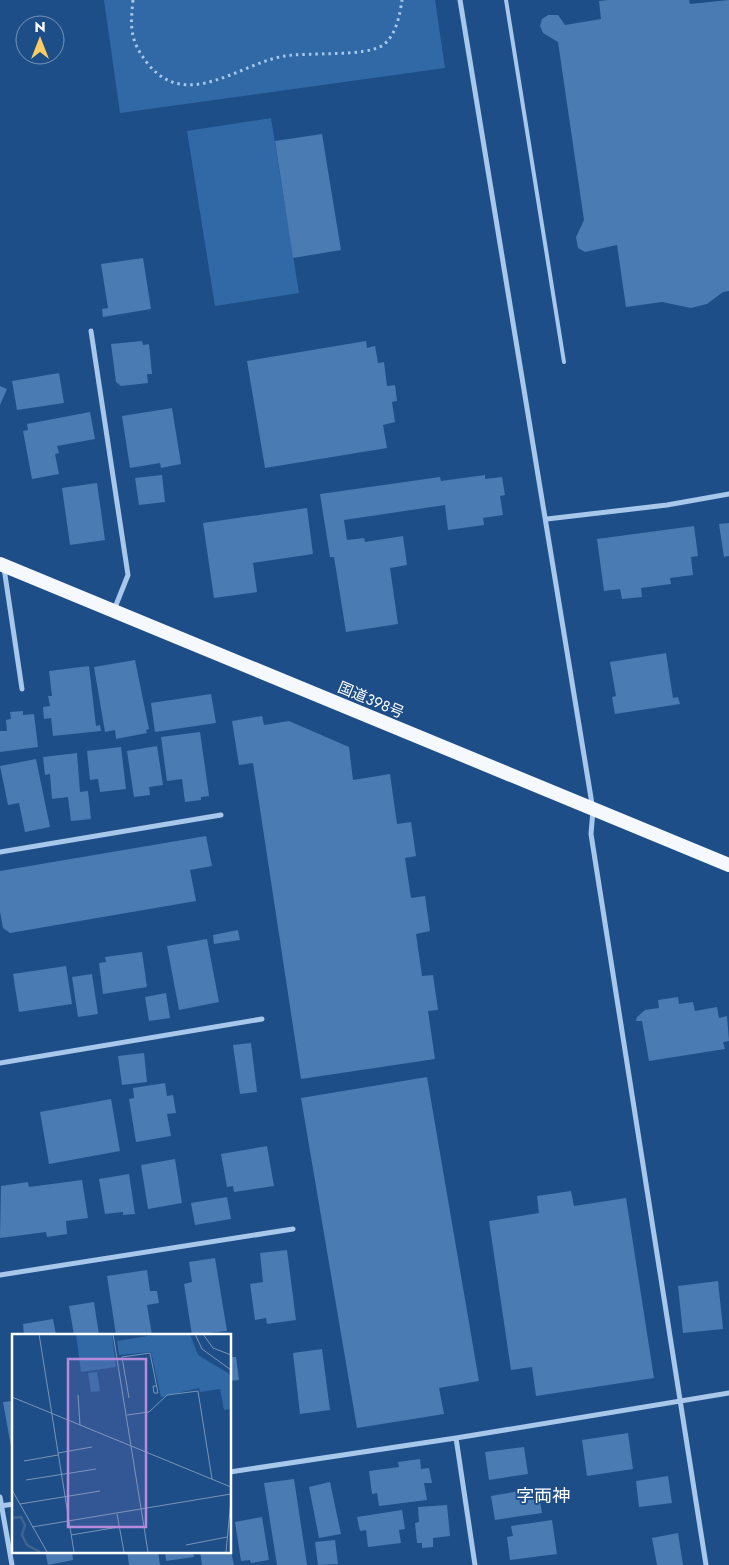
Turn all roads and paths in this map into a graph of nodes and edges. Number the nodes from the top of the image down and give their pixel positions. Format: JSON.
{"nodes":[{"id":1,"x":133,"y":0,"type":"edge"},
{"id":2,"x":402,"y":0,"type":"edge"},
{"id":3,"x":460,"y":0,"type":"edge"},
{"id":4,"x":506,"y":0,"type":"edge"},
{"id":5,"x":91,"y":331,"type":"dead end"},
{"id":6,"x":564,"y":362,"type":"dead end"},
{"id":7,"x":729,"y":494,"type":"edge"},
{"id":8,"x":547,"y":519,"type":"junction"},
{"id":9,"x":2,"y":564,"type":"edge"},
{"id":10,"x":114,"y":611,"type":"junction"},
{"id":11,"x":22,"y":689,"type":"dead end"},
{"id":12,"x":593,"y":810,"type":"junction"},
{"id":13,"x":221,"y":815,"type":"dead end"},
{"id":14,"x":0,"y":852,"type":"edge"},
{"id":15,"x":729,"y":866,"type":"edge"},
{"id":16,"x":262,"y":1019,"type":"dead end"},
{"id":17,"x":0,"y":1064,"type":"edge"},
{"id":18,"x":293,"y":1229,"type":"dead end"},
{"id":19,"x":0,"y":1275,"type":"edge"},
{"id":20,"x":729,"y":1393,"type":"edge"},
{"id":21,"x":682,"y":1402,"type":"junction"},
{"id":22,"x":456,"y":1438,"type":"junction"},
{"id":23,"x":231,"y":1472,"type":"edge"},
{"id":24,"x":0,"y":1497,"type":"edge"},
{"id":25,"x":1,"y":1506,"type":"edge"},
{"id":26,"x":12,"y":1565,"type":"edge"},
{"id":27,"x":475,"y":1565,"type":"edge"},
{"id":28,"x":706,"y":1565,"type":"edge"}],
"edges":[{"from":1,"to":2,"type":"path"},
{"from":3,"to":8,"type":"street"},
{"from":4,"to":6,"type":"lane"},
{"from":5,"to":10,"type":"street"},
{"from":7,"to":8,"type":"street"},
{"from":8,"to":12,"type":"street"},
{"from":9,"to":10,"type":"highway","name":"国道398号"},
{"from":9,"to":11,"type":"street"},
{"from":10,"to":12,"type":"highway","name":"国道398号"},
{"from":12,"to":15,"type":"highway","name":"国道398号"},
{"from":12,"to":21,"type":"street"},
{"from":13,"to":14,"type":"street"},
{"from":16,"to":17,"type":"street"},
{"from":18,"to":19,"type":"street"},
{"from":20,"to":21,"type":"street"},
{"from":21,"to":22,"type":"street"},
{"from":21,"to":28,"type":"street"},
{"from":22,"to":23,"type":"street"},
{"from":22,"to":27,"type":"street"},
{"from":24,"to":25,"type":"street"},
{"from":25,"to":26,"type":"street"}]}
